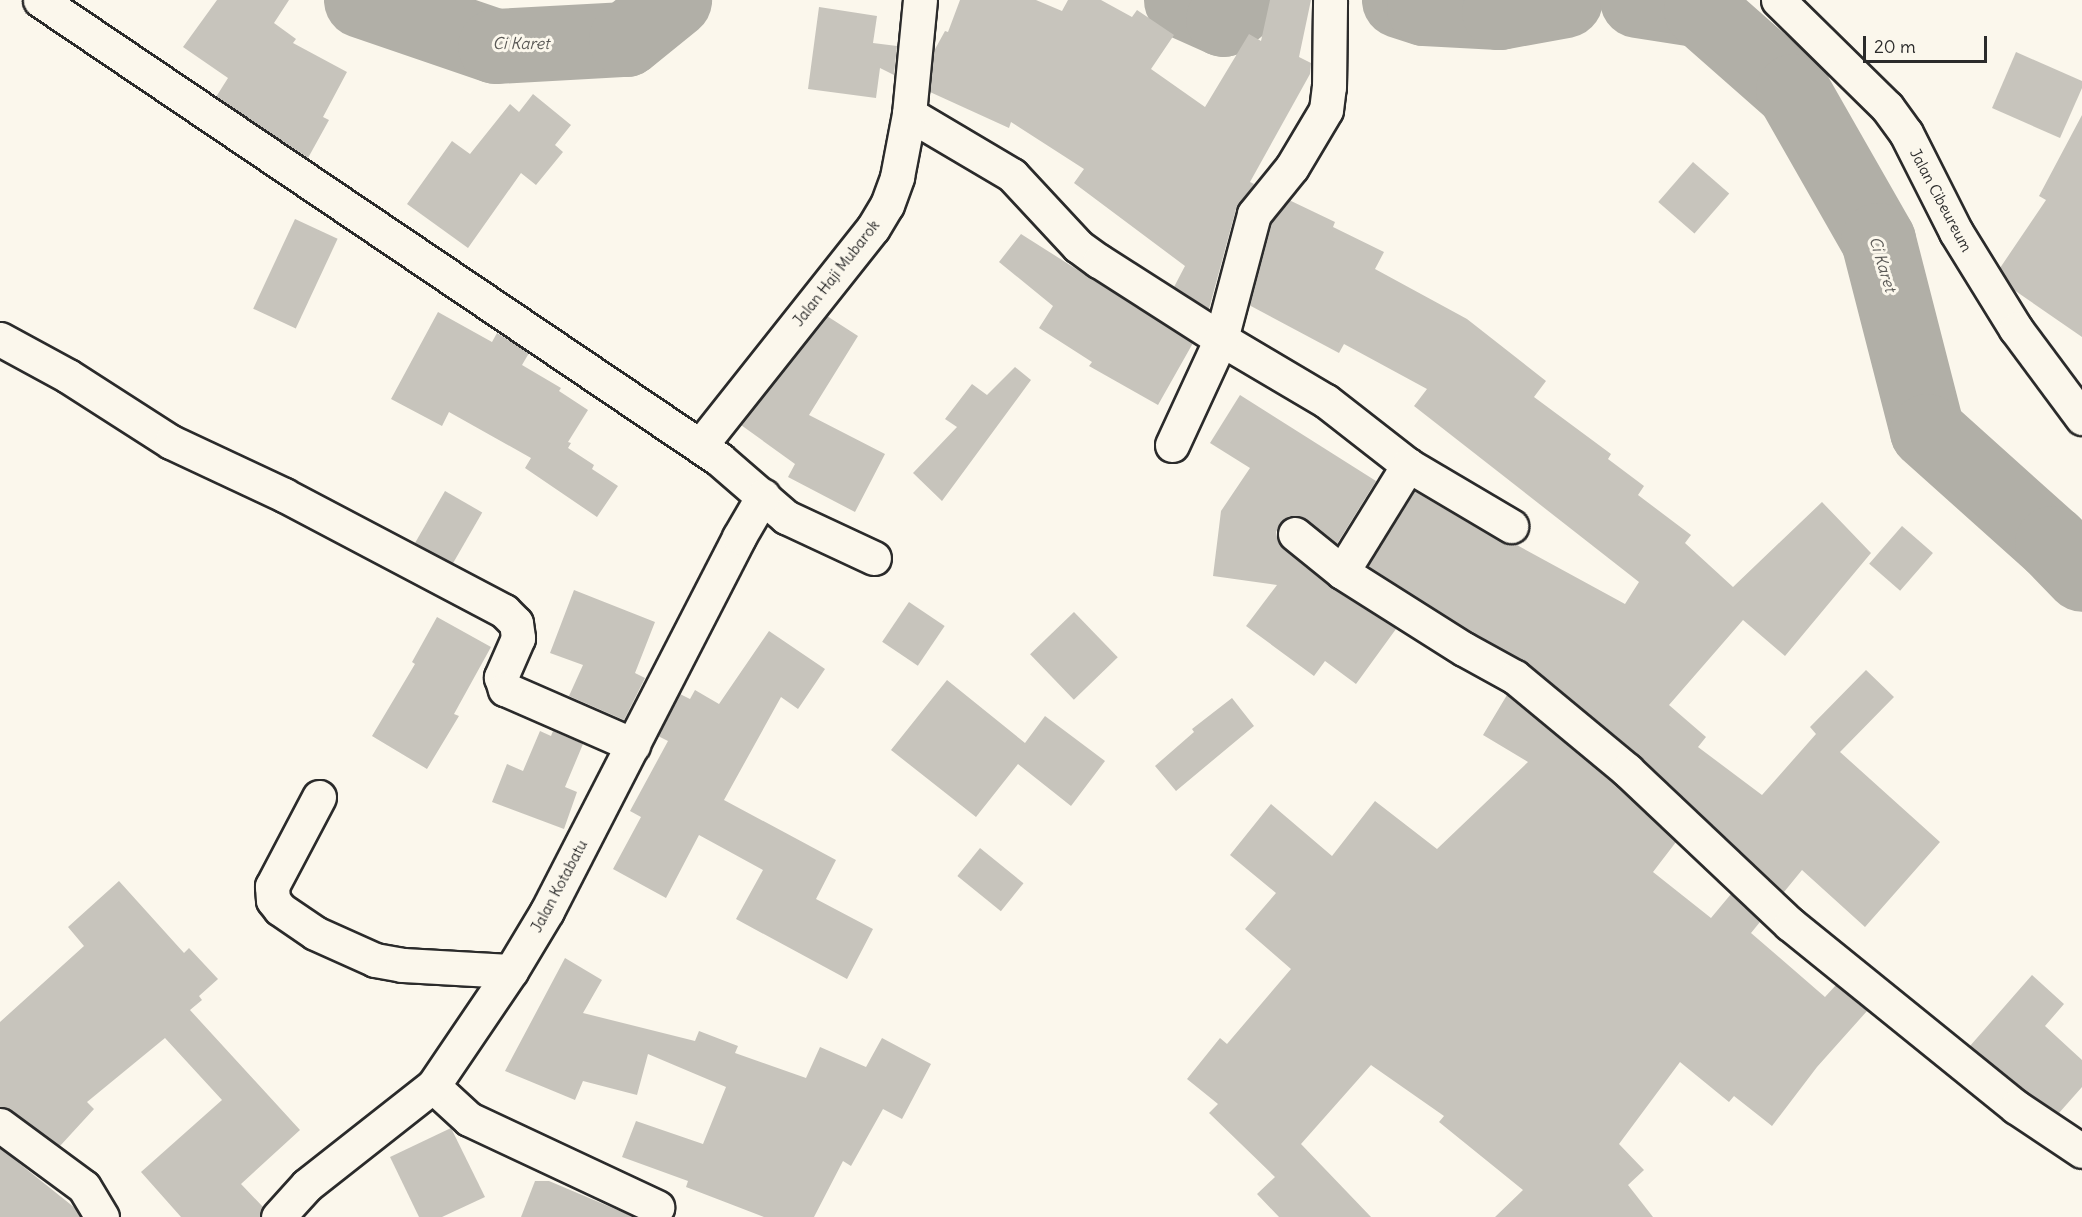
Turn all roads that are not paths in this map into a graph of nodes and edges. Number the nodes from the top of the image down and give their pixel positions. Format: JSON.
{"nodes":[{"id":1,"x":40,"y":0,"type":"edge"},
{"id":2,"x":920,"y":0,"type":"edge"},
{"id":3,"x":1330,"y":0,"type":"edge"},
{"id":4,"x":1778,"y":0,"type":"edge"},
{"id":5,"x":909,"y":114,"type":"junction"},
{"id":6,"x":0,"y":339,"type":"edge"},
{"id":7,"x":1221,"y":339,"type":"junction"},
{"id":8,"x":2082,"y":418,"type":"edge"},
{"id":9,"x":1172,"y":445,"type":"dead end"},
{"id":10,"x":700,"y":447,"type":"junction"},
{"id":11,"x":1408,"y":465,"type":"junction"},
{"id":12,"x":763,"y":496,"type":"junction"},
{"id":13,"x":1511,"y":526,"type":"dead end"},
{"id":14,"x":1295,"y":534,"type":"dead end"},
{"id":15,"x":874,"y":558,"type":"dead end"},
{"id":16,"x":1342,"y":572,"type":"junction"},
{"id":17,"x":633,"y":745,"type":"junction"},
{"id":18,"x":319,"y":797,"type":"dead end"},
{"id":19,"x":511,"y":971,"type":"junction"},
{"id":20,"x":433,"y":1086,"type":"junction"},
{"id":21,"x":0,"y":1125,"type":"edge"},
{"id":22,"x":2082,"y":1151,"type":"edge"},
{"id":23,"x":657,"y":1207,"type":"dead end"},
{"id":24,"x":102,"y":1217,"type":"edge"},
{"id":25,"x":278,"y":1217,"type":"edge"}],
"edges":[{"from":1,"to":10,"type":"street"},
{"from":2,"to":5,"type":"street","name":"Jalan Haji Mubarok"},
{"from":3,"to":7,"type":"street"},
{"from":4,"to":8,"type":"street","name":"Jalan Cibeureum"},
{"from":5,"to":7,"type":"street"},
{"from":5,"to":10,"type":"street","name":"Jalan Haji Mubarok"},
{"from":6,"to":17,"type":"street"},
{"from":7,"to":9,"type":"street"},
{"from":7,"to":11,"type":"street"},
{"from":10,"to":12,"type":"street"},
{"from":11,"to":13,"type":"street"},
{"from":11,"to":16,"type":"street"},
{"from":12,"to":15,"type":"street"},
{"from":12,"to":17,"type":"street","name":"Jalan Kotabatu"},
{"from":14,"to":16,"type":"street"},
{"from":16,"to":22,"type":"street"},
{"from":17,"to":19,"type":"street","name":"Jalan Kotabatu"},
{"from":18,"to":19,"type":"street"},
{"from":19,"to":20,"type":"street","name":"Jalan Kotabatu"},
{"from":20,"to":23,"type":"street"},
{"from":20,"to":25,"type":"street","name":"Jalan Kotabatu"},
{"from":21,"to":24,"type":"street"}]}
